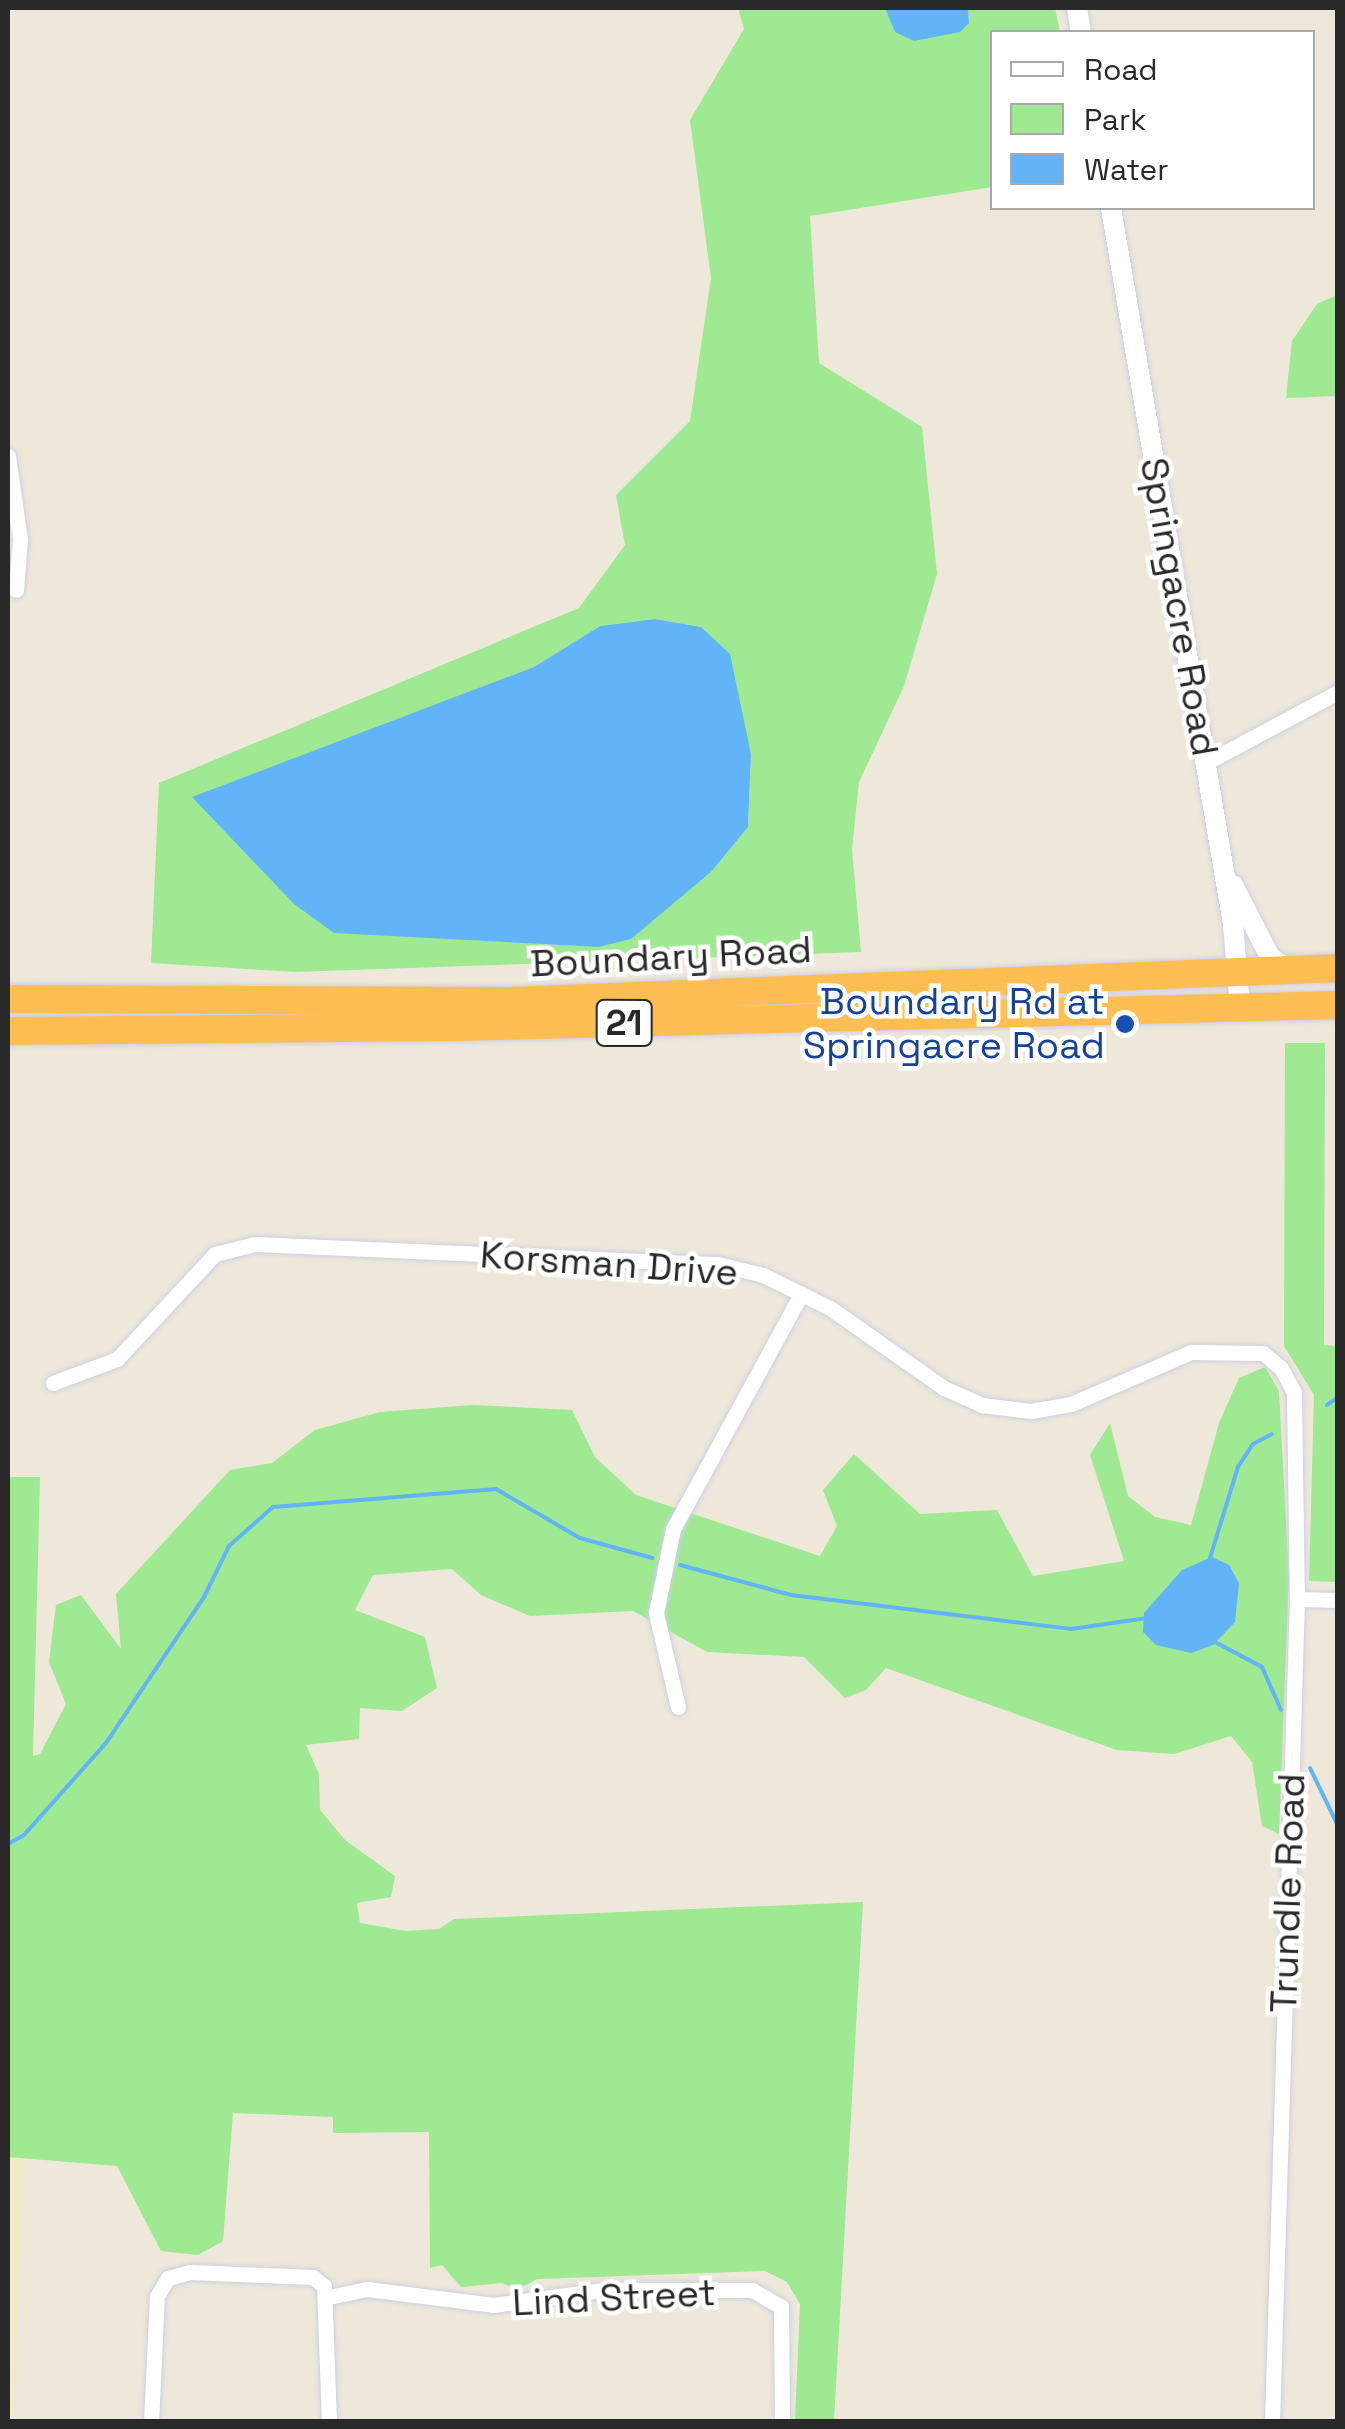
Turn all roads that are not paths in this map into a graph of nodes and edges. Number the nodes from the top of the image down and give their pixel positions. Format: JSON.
{"nodes":[{"id":1,"x":1111,"y":210,"type":"edge"},
{"id":2,"x":8,"y":456,"type":"edge"},
{"id":3,"x":16,"y":590,"type":"dead end"},
{"id":4,"x":1338,"y":692,"type":"edge"},
{"id":5,"x":1205,"y":763,"type":"junction"},
{"id":6,"x":1221,"y":861,"type":"junction"},
{"id":7,"x":1286,"y":968,"type":"junction"},
{"id":8,"x":1338,"y":968,"type":"edge"},
{"id":9,"x":1237,"y":970,"type":"junction"},
{"id":10,"x":8,"y":999,"type":"edge"},
{"id":11,"x":1338,"y":1004,"type":"edge"},
{"id":12,"x":1240,"y":1007,"type":"junction"},
{"id":13,"x":8,"y":1031,"type":"edge"},
{"id":14,"x":801,"y":1294,"type":"junction"},
{"id":15,"x":1281,"y":1368,"type":"joint"},
{"id":16,"x":53,"y":1383,"type":"dead end"},
{"id":17,"x":1297,"y":1599,"type":"junction"},
{"id":18,"x":1338,"y":1600,"type":"edge"},
{"id":19,"x":678,"y":1707,"type":"dead end"},
{"id":20,"x":329,"y":2297,"type":"junction"},
{"id":21,"x":151,"y":2422,"type":"edge"},
{"id":22,"x":329,"y":2422,"type":"edge"},
{"id":23,"x":782,"y":2422,"type":"edge"},
{"id":24,"x":1272,"y":2422,"type":"edge"}],
"edges":[{"from":1,"to":5,"type":"street","name":"Springacre Road"},
{"from":2,"to":3,"type":"street"},
{"from":4,"to":5,"type":"street"},
{"from":5,"to":6,"type":"street","name":"Springacre Road"},
{"from":6,"to":7,"type":"street"},
{"from":6,"to":9,"type":"street","name":"Springacre Road"},
{"from":7,"to":8,"type":"highway","name":"Boundary Road","number":"21"},
{"from":7,"to":9,"type":"highway","name":"Boundary Road","number":"21"},
{"from":9,"to":10,"type":"highway","name":"Boundary Road","number":"21"},
{"from":9,"to":12,"type":"street","name":"Springacre Road"},
{"from":11,"to":12,"type":"highway","name":"Boundary Road","number":"21"},
{"from":12,"to":13,"type":"highway","name":"Boundary Road","number":"21"},
{"from":14,"to":15,"type":"street","name":"Korsman Drive"},
{"from":14,"to":16,"type":"street","name":"Korsman Drive"},
{"from":14,"to":19,"type":"street"},
{"from":15,"to":17,"type":"street","name":"Trundle Road"},
{"from":17,"to":18,"type":"street"},
{"from":17,"to":24,"type":"street","name":"Trundle Road"},
{"from":20,"to":21,"type":"street"},
{"from":20,"to":22,"type":"street"},
{"from":20,"to":23,"type":"street","name":"Lind Street"}]}
